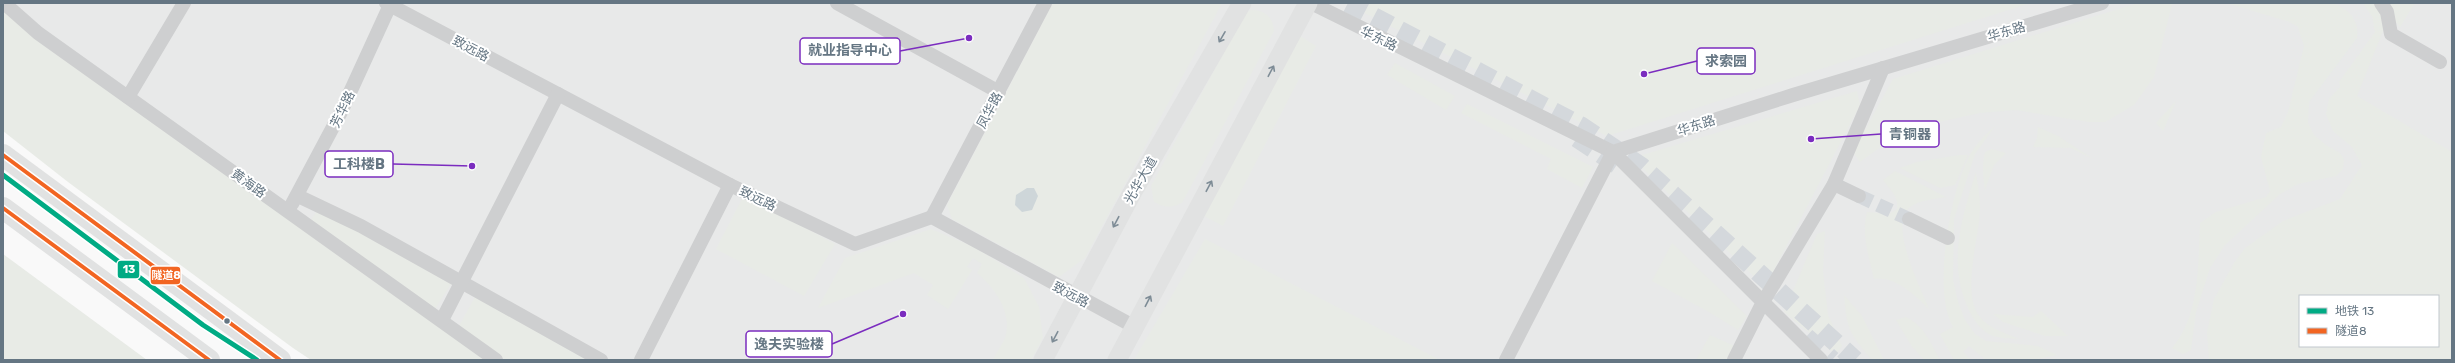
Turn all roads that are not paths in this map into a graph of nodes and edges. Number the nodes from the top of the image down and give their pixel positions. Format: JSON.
{"nodes":[{"id":1,"x":4,"y":3,"type":"edge"},
{"id":2,"x":184,"y":3,"type":"edge"},
{"id":3,"x":837,"y":3,"type":"edge"},
{"id":4,"x":1045,"y":3,"type":"edge"},
{"id":5,"x":1242,"y":3,"type":"edge"},
{"id":6,"x":1308,"y":3,"type":"edge"},
{"id":7,"x":1311,"y":3,"type":"edge"},
{"id":8,"x":2102,"y":3,"type":"edge"},
{"id":9,"x":2381,"y":3,"type":"edge"},
{"id":10,"x":389,"y":4,"type":"edge"},
{"id":11,"x":2440,"y":62,"type":"dead end"},
{"id":12,"x":1883,"y":68,"type":"junction"},
{"id":13,"x":999,"y":92,"type":"junction"},
{"id":14,"x":558,"y":94,"type":"junction"},
{"id":15,"x":128,"y":97,"type":"junction"},
{"id":16,"x":1613,"y":152,"type":"junction"},
{"id":17,"x":3,"y":155,"type":"edge"},
{"id":18,"x":730,"y":184,"type":"junction"},
{"id":19,"x":1834,"y":184,"type":"junction"},
{"id":20,"x":298,"y":196,"type":"junction"},
{"id":21,"x":1859,"y":196,"type":"tunnel mouth"},
{"id":22,"x":3,"y":208,"type":"edge"},
{"id":23,"x":288,"y":211,"type":"junction"},
{"id":24,"x":932,"y":217,"type":"junction"},
{"id":25,"x":1909,"y":219,"type":"tunnel mouth"},
{"id":26,"x":1948,"y":238,"type":"dead end"},
{"id":27,"x":463,"y":283,"type":"junction"},
{"id":28,"x":1076,"y":297,"type":"junction"},
{"id":29,"x":1763,"y":302,"type":"junction"},
{"id":30,"x":442,"y":320,"type":"junction"},
{"id":31,"x":1135,"y":327,"type":"junction"},
{"id":32,"x":209,"y":360,"type":"edge"},
{"id":33,"x":280,"y":360,"type":"edge"},
{"id":34,"x":496,"y":360,"type":"edge"},
{"id":35,"x":601,"y":360,"type":"edge"},
{"id":36,"x":641,"y":360,"type":"edge"},
{"id":37,"x":1043,"y":360,"type":"edge"},
{"id":38,"x":1117,"y":360,"type":"edge"},
{"id":39,"x":1506,"y":360,"type":"edge"},
{"id":40,"x":1734,"y":360,"type":"edge"},
{"id":41,"x":1822,"y":360,"type":"edge"}],
"edges":[{"from":1,"to":15,"type":"street","name":"黄海路"},
{"from":2,"to":15,"type":"street"},
{"from":3,"to":13,"type":"street"},
{"from":4,"to":13,"type":"street","name":"凤华路"},
{"from":5,"to":28,"type":"street","name":"光华大道","one_way":true},
{"from":31,"to":6,"type":"street","one_way":true},
{"from":7,"to":16,"type":"street","name":"华东路"},
{"from":8,"to":12,"type":"street","name":"华东路"},
{"from":9,"to":11,"type":"street"},
{"from":10,"to":14,"type":"street","name":"致远路"},
{"from":10,"to":20,"type":"street","name":"芳华路"},
{"from":12,"to":16,"type":"street","name":"华东路"},
{"from":12,"to":19,"type":"street"},
{"from":13,"to":24,"type":"street","name":"凤华路"},
{"from":14,"to":18,"type":"street","name":"致远路"},
{"from":14,"to":27,"type":"street"},
{"from":15,"to":23,"type":"street","name":"黄海路"},
{"from":16,"to":29,"type":"street"},
{"from":16,"to":39,"type":"street"},
{"from":17,"to":33,"type":"main road"},
{"from":18,"to":24,"type":"street","name":"致远路"},
{"from":18,"to":36,"type":"street"},
{"from":19,"to":21,"type":"street"},
{"from":19,"to":29,"type":"street"},
{"from":20,"to":23,"type":"street","name":"芳华路"},
{"from":20,"to":27,"type":"street"},
{"from":22,"to":32,"type":"main road"},
{"from":23,"to":30,"type":"street","name":"黄海路"},
{"from":24,"to":28,"type":"street","name":"致远路"},
{"from":25,"to":26,"type":"street"},
{"from":27,"to":30,"type":"street"},
{"from":27,"to":35,"type":"street"},
{"from":28,"to":31,"type":"street","name":"致远路"},
{"from":28,"to":37,"type":"street","name":"光华大道","one_way":true},
{"from":29,"to":40,"type":"street"},
{"from":29,"to":41,"type":"street"},
{"from":30,"to":34,"type":"street","name":"黄海路"},
{"from":31,"to":38,"type":"street"}]}
